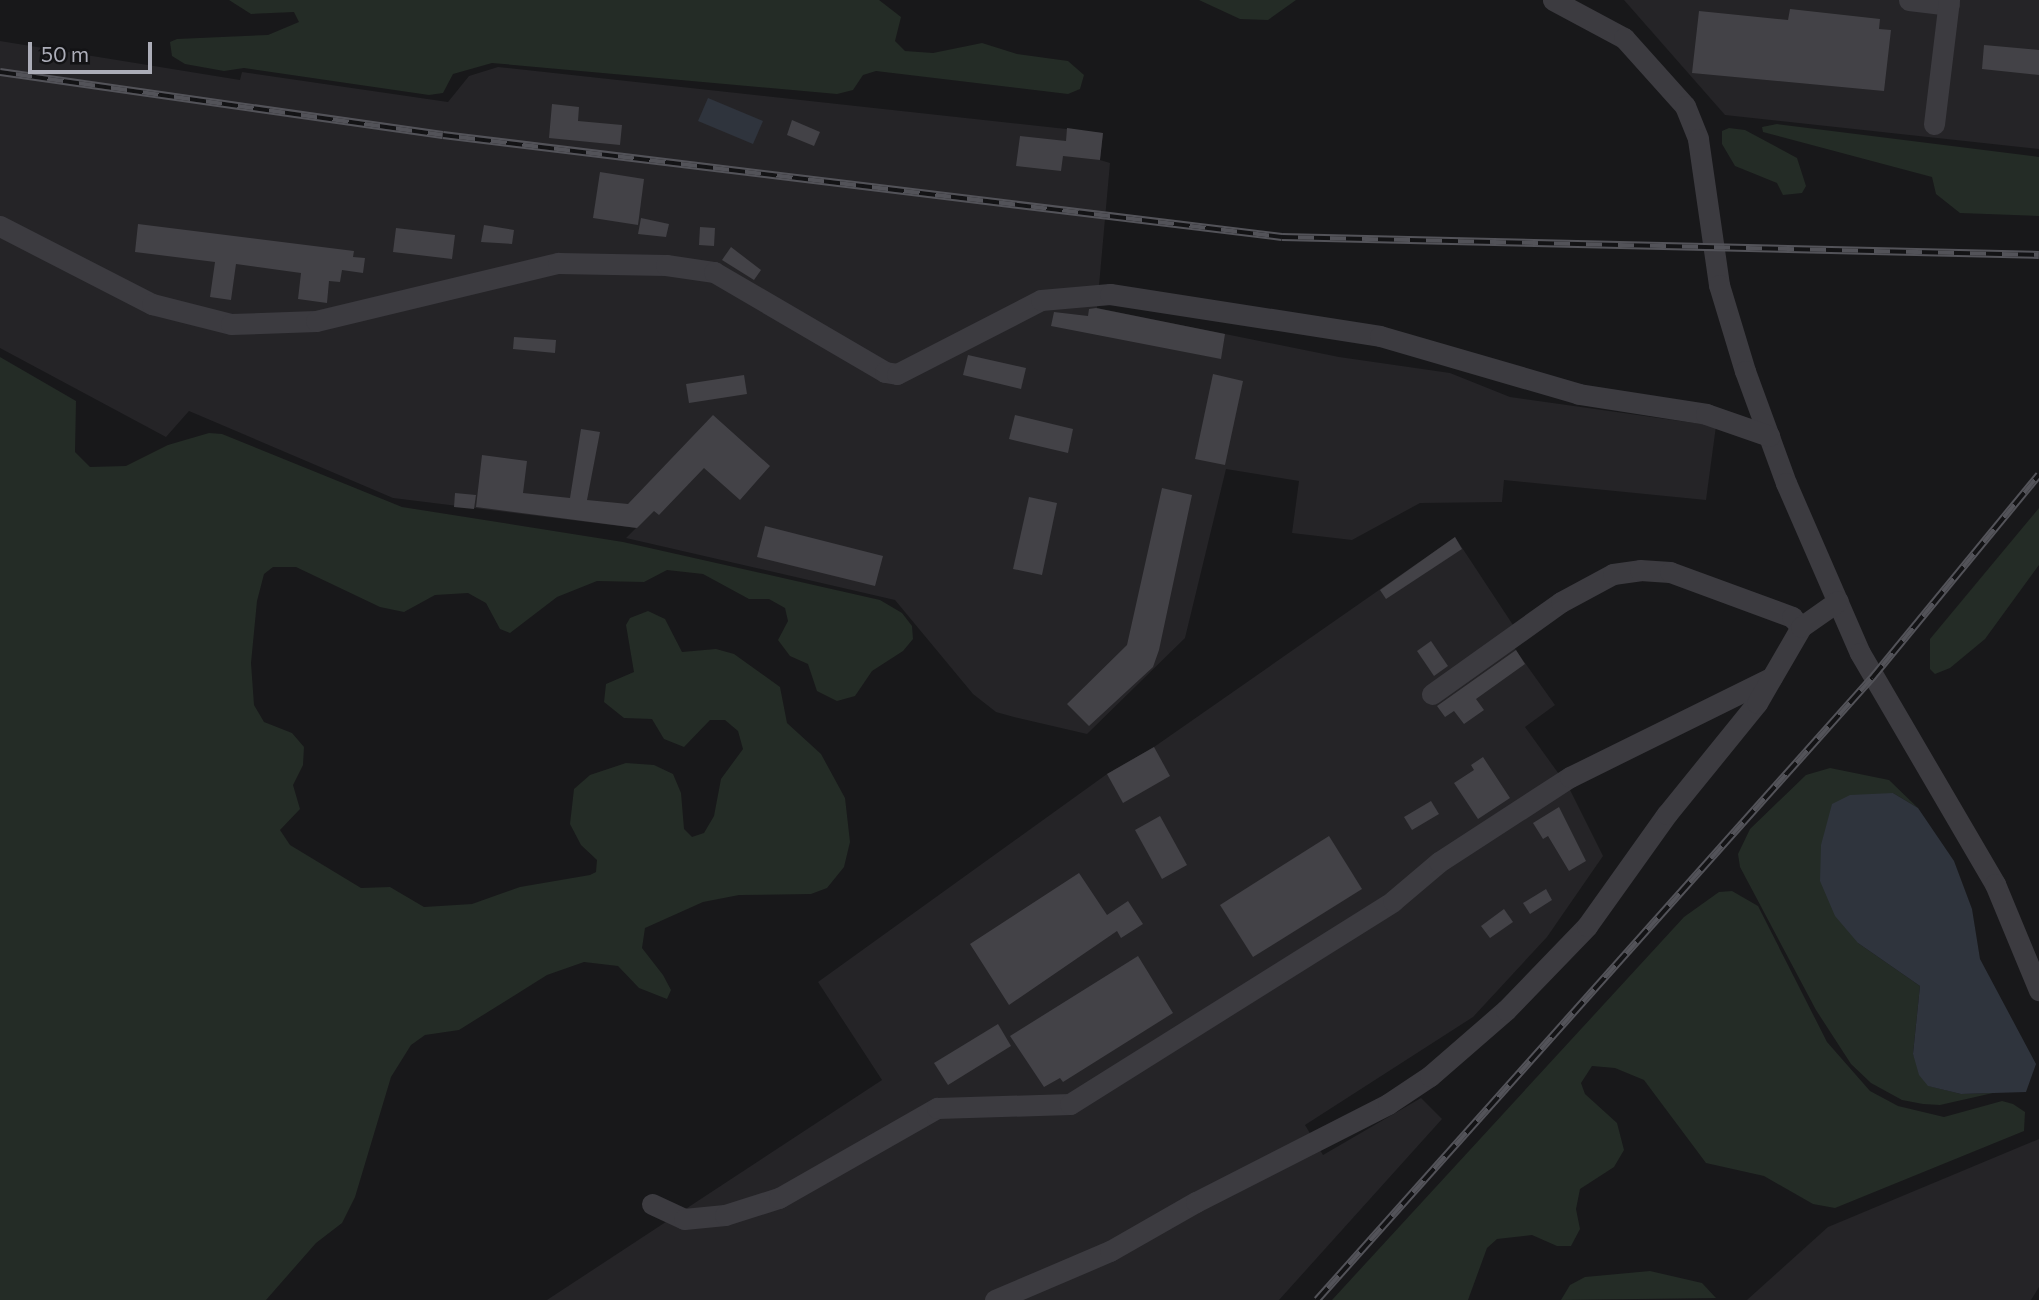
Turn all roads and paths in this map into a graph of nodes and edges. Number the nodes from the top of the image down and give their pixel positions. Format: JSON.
{"nodes":[{"id":1,"x":1553,"y":0,"type":"edge"},
{"id":2,"x":1909,"y":0,"type":"edge"},
{"id":3,"x":1949,"y":2,"type":"edge"},
{"id":4,"x":1934,"y":124,"type":"dead end"},
{"id":5,"x":0,"y":226,"type":"edge"},
{"id":6,"x":1769,"y":436,"type":"junction"},
{"id":7,"x":1838,"y":601,"type":"junction"},
{"id":8,"x":1801,"y":627,"type":"junction"},
{"id":9,"x":1772,"y":677,"type":"junction"},
{"id":10,"x":1432,"y":694,"type":"dead end"},
{"id":11,"x":2039,"y":990,"type":"edge"},
{"id":12,"x":652,"y":1204,"type":"dead end"},
{"id":13,"x":995,"y":1300,"type":"edge"}],
"edges":[{"from":1,"to":6,"type":"street"},
{"from":2,"to":3,"type":"street"},
{"from":3,"to":4,"type":"street"},
{"from":5,"to":6,"type":"street"},
{"from":6,"to":7,"type":"street"},
{"from":7,"to":8,"type":"street"},
{"from":7,"to":11,"type":"street"},
{"from":8,"to":9,"type":"street"},
{"from":8,"to":10,"type":"street"},
{"from":9,"to":12,"type":"street"},
{"from":9,"to":13,"type":"street"}]}
